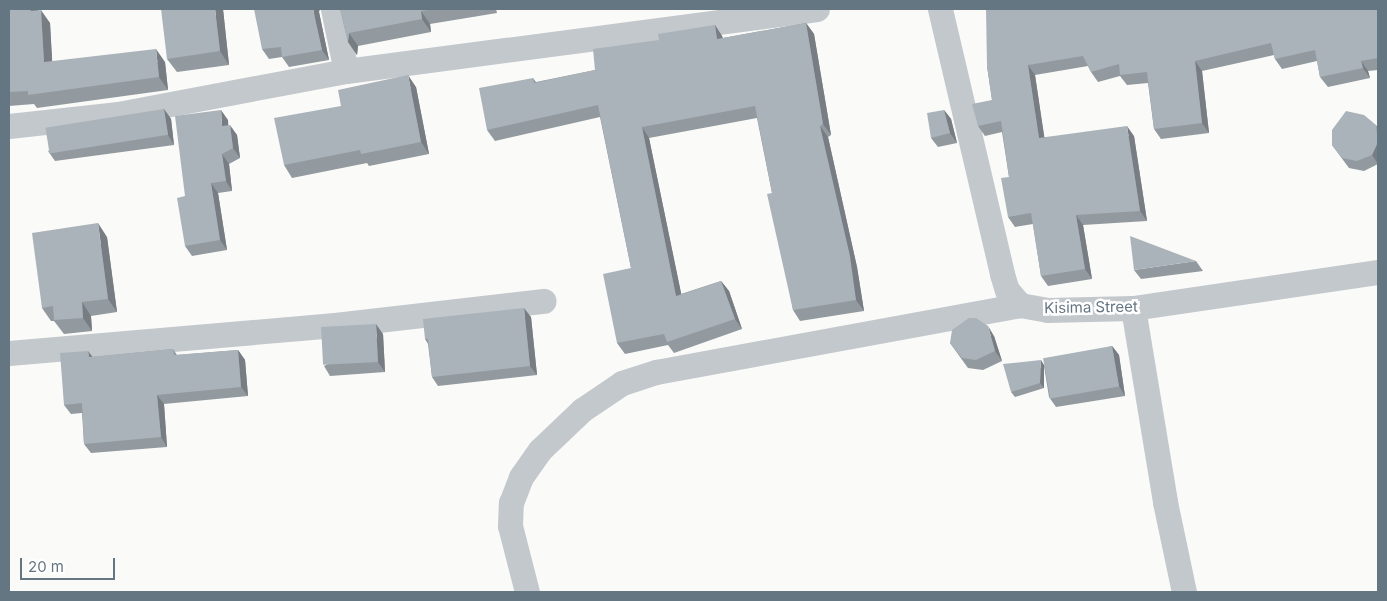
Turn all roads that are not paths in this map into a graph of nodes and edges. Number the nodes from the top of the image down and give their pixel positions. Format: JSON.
{"nodes":[{"id":1,"x":333,"y":9,"type":"edge"},
{"id":2,"x":817,"y":9,"type":"edge"},
{"id":3,"x":940,"y":9,"type":"edge"},
{"id":4,"x":346,"y":71,"type":"junction"},
{"id":5,"x":9,"y":126,"type":"edge"},
{"id":6,"x":1378,"y":272,"type":"edge"},
{"id":7,"x":544,"y":301,"type":"dead end"},
{"id":8,"x":1020,"y":305,"type":"junction"},
{"id":9,"x":1133,"y":308,"type":"junction"},
{"id":10,"x":9,"y":352,"type":"edge"},
{"id":11,"x":527,"y":592,"type":"edge"},
{"id":12,"x":1184,"y":592,"type":"edge"}],
"edges":[{"from":1,"to":4,"type":"street"},
{"from":2,"to":4,"type":"street"},
{"from":3,"to":8,"type":"street"},
{"from":4,"to":5,"type":"street"},
{"from":6,"to":9,"type":"street","name":"Kisima Street"},
{"from":7,"to":10,"type":"street"},
{"from":8,"to":9,"type":"street","name":"Kisima Street"},
{"from":8,"to":11,"type":"street"},
{"from":9,"to":12,"type":"street"}]}
